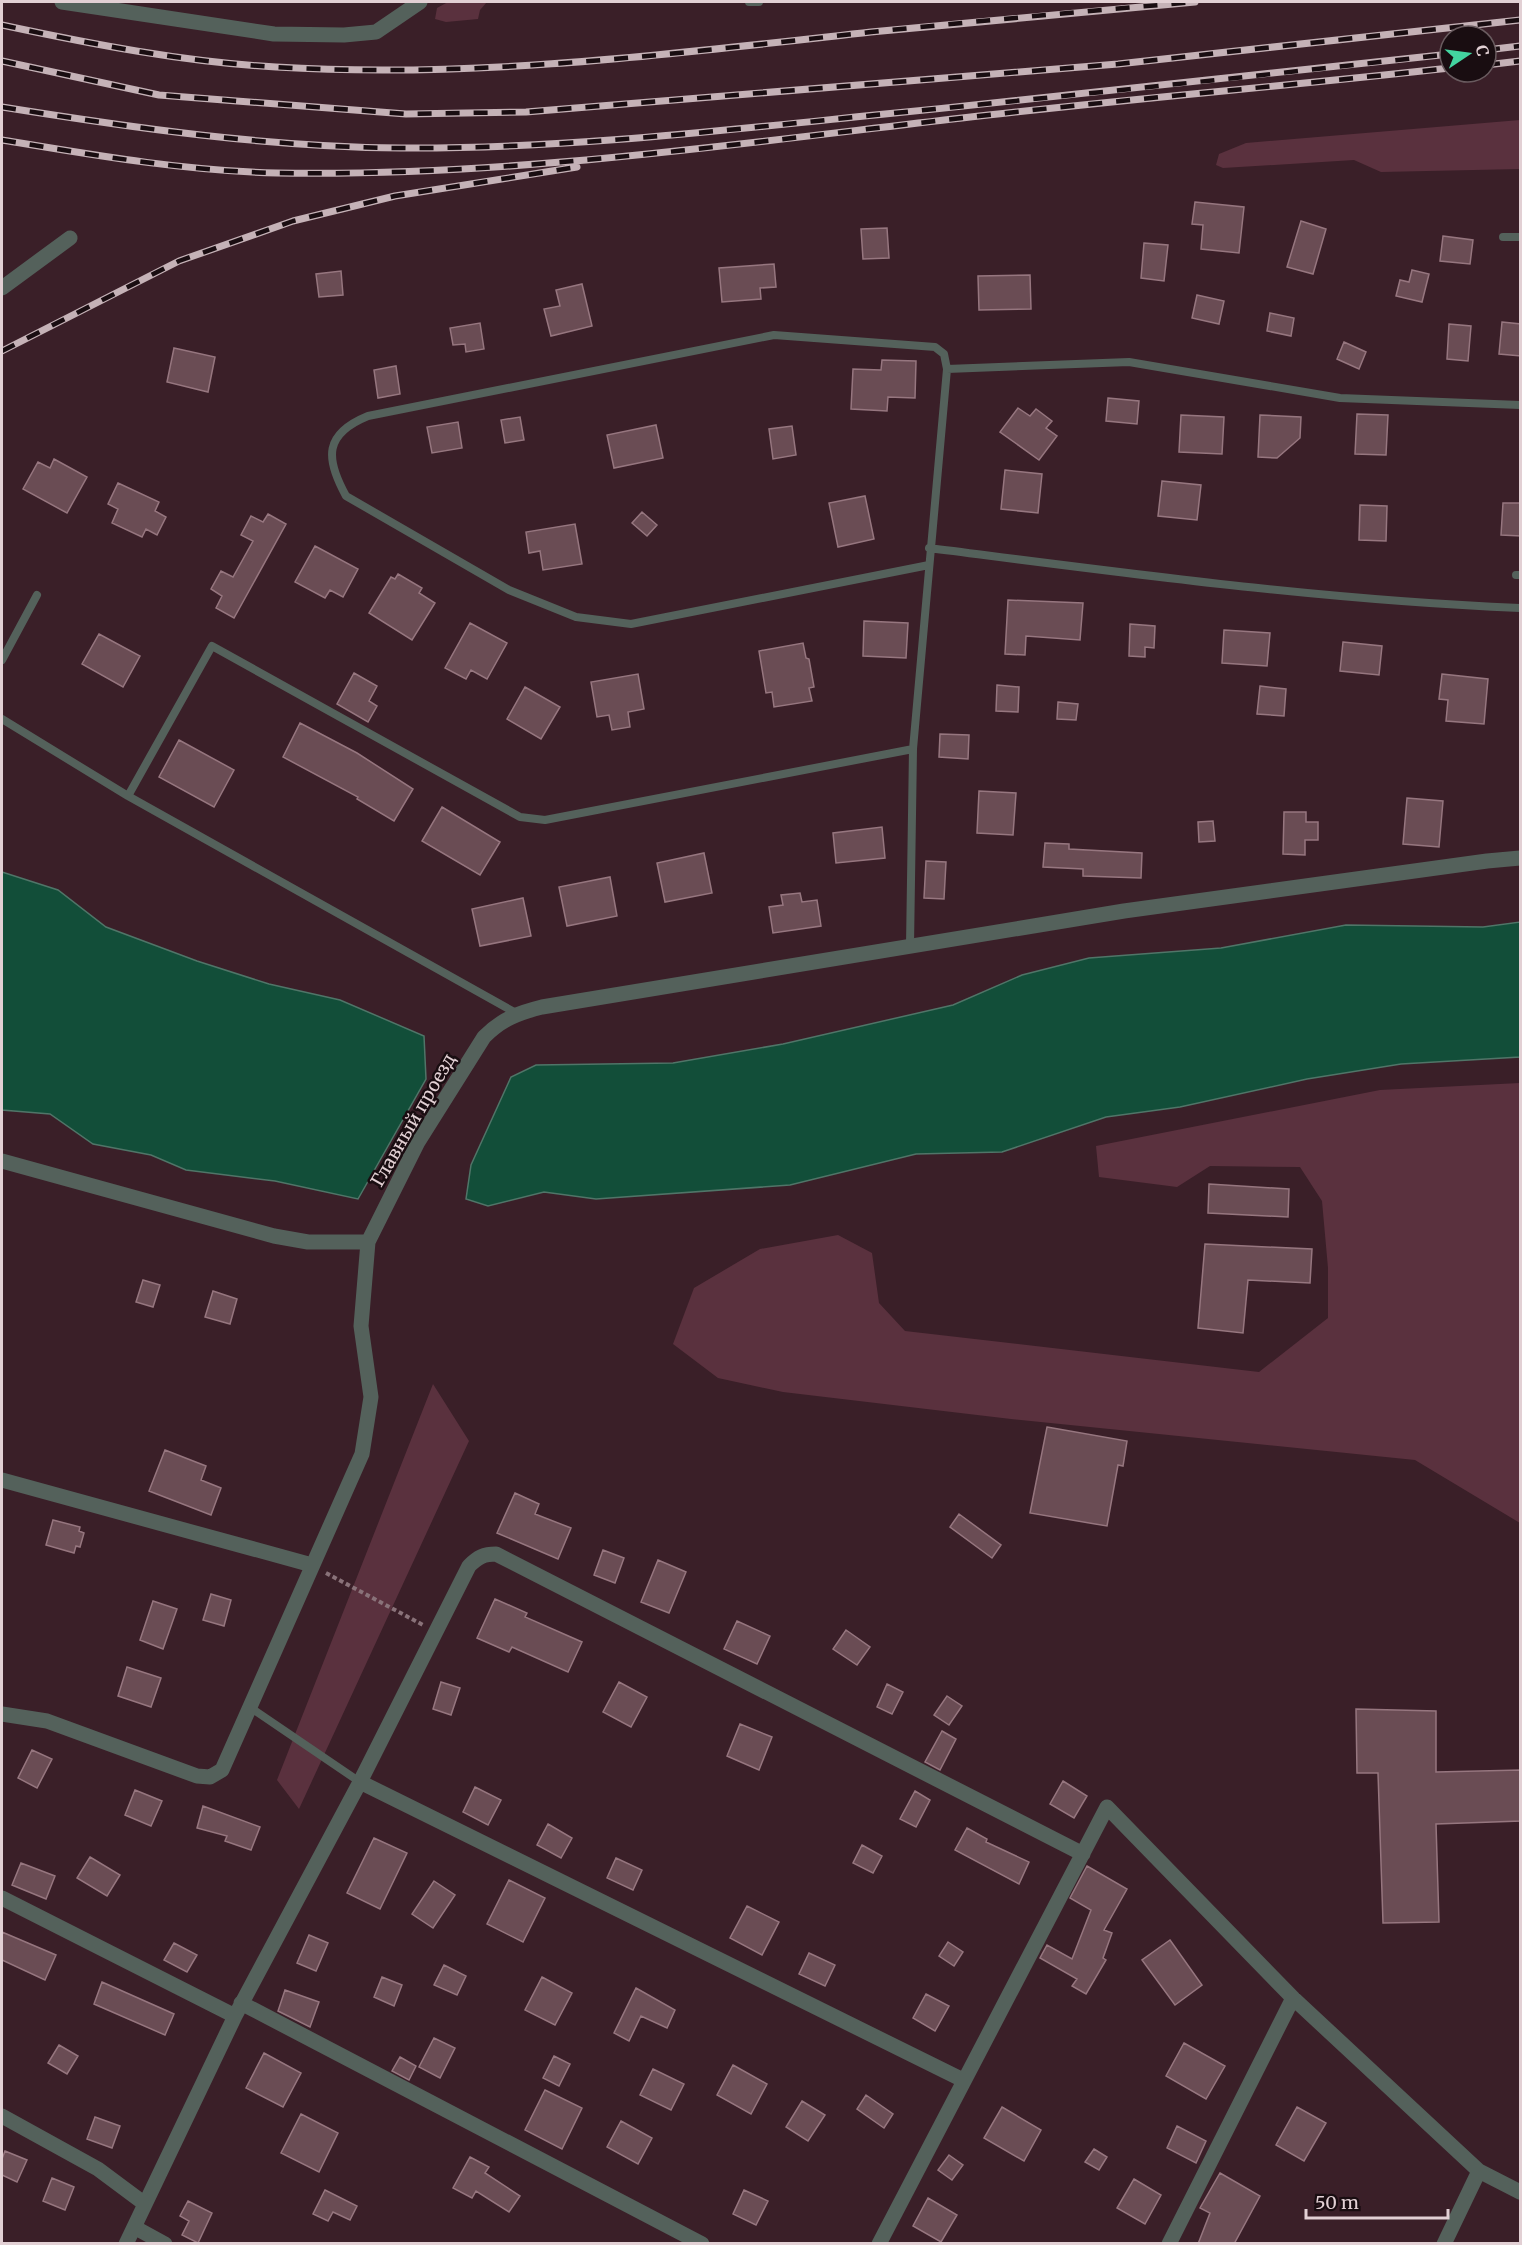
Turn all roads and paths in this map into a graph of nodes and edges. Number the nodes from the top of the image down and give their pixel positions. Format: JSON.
{"nodes":[{"id":1,"x":62,"y":2,"type":"edge"},
{"id":2,"x":420,"y":2,"type":"edge"},
{"id":3,"x":749,"y":2,"type":"edge"},
{"id":4,"x":759,"y":2,"type":"edge"},
{"id":5,"x":1503,"y":237,"type":"dead end"},
{"id":6,"x":1521,"y":237,"type":"edge"},
{"id":7,"x":70,"y":238,"type":"dead end"},
{"id":8,"x":2,"y":288,"type":"edge"},
{"id":9,"x":947,"y":369,"type":"junction"},
{"id":10,"x":1521,"y":405,"type":"edge"},
{"id":11,"x":929,"y":548,"type":"junction"},
{"id":12,"x":928,"y":565,"type":"junction"},
{"id":13,"x":37,"y":595,"type":"dead end"},
{"id":14,"x":1521,"y":608,"type":"edge"},
{"id":15,"x":2,"y":660,"type":"edge"},
{"id":16,"x":2,"y":719,"type":"edge"},
{"id":17,"x":913,"y":749,"type":"junction"},
{"id":18,"x":128,"y":796,"type":"junction"},
{"id":19,"x":1521,"y":858,"type":"edge"},
{"id":20,"x":910,"y":946,"type":"junction"},
{"id":21,"x":516,"y":1013,"type":"junction"},
{"id":22,"x":2,"y":1161,"type":"edge"},
{"id":23,"x":368,"y":1242,"type":"junction"},
{"id":24,"x":2,"y":1480,"type":"edge"},
{"id":25,"x":312,"y":1565,"type":"junction"},
{"id":26,"x":437,"y":1632,"type":"junction"},
{"id":27,"x":251,"y":1708,"type":"junction"},
{"id":28,"x":2,"y":1714,"type":"edge"},
{"id":29,"x":360,"y":1782,"type":"junction"},
{"id":30,"x":1083,"y":1854,"type":"junction"},
{"id":31,"x":2,"y":1898,"type":"edge"},
{"id":32,"x":1293,"y":1998,"type":"junction"},
{"id":33,"x":238,"y":2009,"type":"junction"},
{"id":34,"x":963,"y":2080,"type":"junction"},
{"id":35,"x":2,"y":2116,"type":"edge"},
{"id":36,"x":1479,"y":2171,"type":"junction"},
{"id":37,"x":1521,"y":2192,"type":"edge"},
{"id":38,"x":146,"y":2204,"type":"junction"},
{"id":39,"x":134,"y":2228,"type":"junction"},
{"id":40,"x":126,"y":2244,"type":"edge"},
{"id":41,"x":165,"y":2244,"type":"edge"},
{"id":42,"x":702,"y":2244,"type":"edge"},
{"id":43,"x":879,"y":2244,"type":"edge"},
{"id":44,"x":1169,"y":2244,"type":"edge"},
{"id":45,"x":1444,"y":2244,"type":"edge"}],
"edges":[{"from":1,"to":2,"type":"street"},
{"from":3,"to":4,"type":"lane"},
{"from":5,"to":6,"type":"lane"},
{"from":7,"to":8,"type":"street"},
{"from":9,"to":10,"type":"lane"},
{"from":9,"to":11,"type":"lane"},
{"from":9,"to":12,"type":"lane"},
{"from":11,"to":12,"type":"lane"},
{"from":11,"to":14,"type":"lane"},
{"from":12,"to":17,"type":"lane"},
{"from":13,"to":15,"type":"lane"},
{"from":16,"to":18,"type":"lane"},
{"from":17,"to":18,"type":"lane"},
{"from":17,"to":20,"type":"lane"},
{"from":18,"to":21,"type":"lane"},
{"from":19,"to":20,"type":"street"},
{"from":20,"to":21,"type":"street"},
{"from":21,"to":23,"type":"street","name":"Главный проезд"},
{"from":22,"to":23,"type":"street"},
{"from":23,"to":25,"type":"street"},
{"from":24,"to":25,"type":"street"},
{"from":25,"to":26,"type":"path"},
{"from":25,"to":27,"type":"street"},
{"from":26,"to":29,"type":"street"},
{"from":26,"to":30,"type":"street"},
{"from":27,"to":28,"type":"street"},
{"from":27,"to":29,"type":"lane"},
{"from":29,"to":33,"type":"street"},
{"from":29,"to":34,"type":"street"},
{"from":30,"to":32,"type":"street"},
{"from":30,"to":34,"type":"street"},
{"from":31,"to":33,"type":"street"},
{"from":32,"to":36,"type":"street"},
{"from":32,"to":44,"type":"street"},
{"from":33,"to":38,"type":"street"},
{"from":33,"to":42,"type":"street"},
{"from":34,"to":43,"type":"street"},
{"from":35,"to":38,"type":"street"},
{"from":36,"to":37,"type":"street"},
{"from":36,"to":45,"type":"street"},
{"from":38,"to":39,"type":"street"},
{"from":39,"to":40,"type":"street"},
{"from":39,"to":41,"type":"street"}]}
